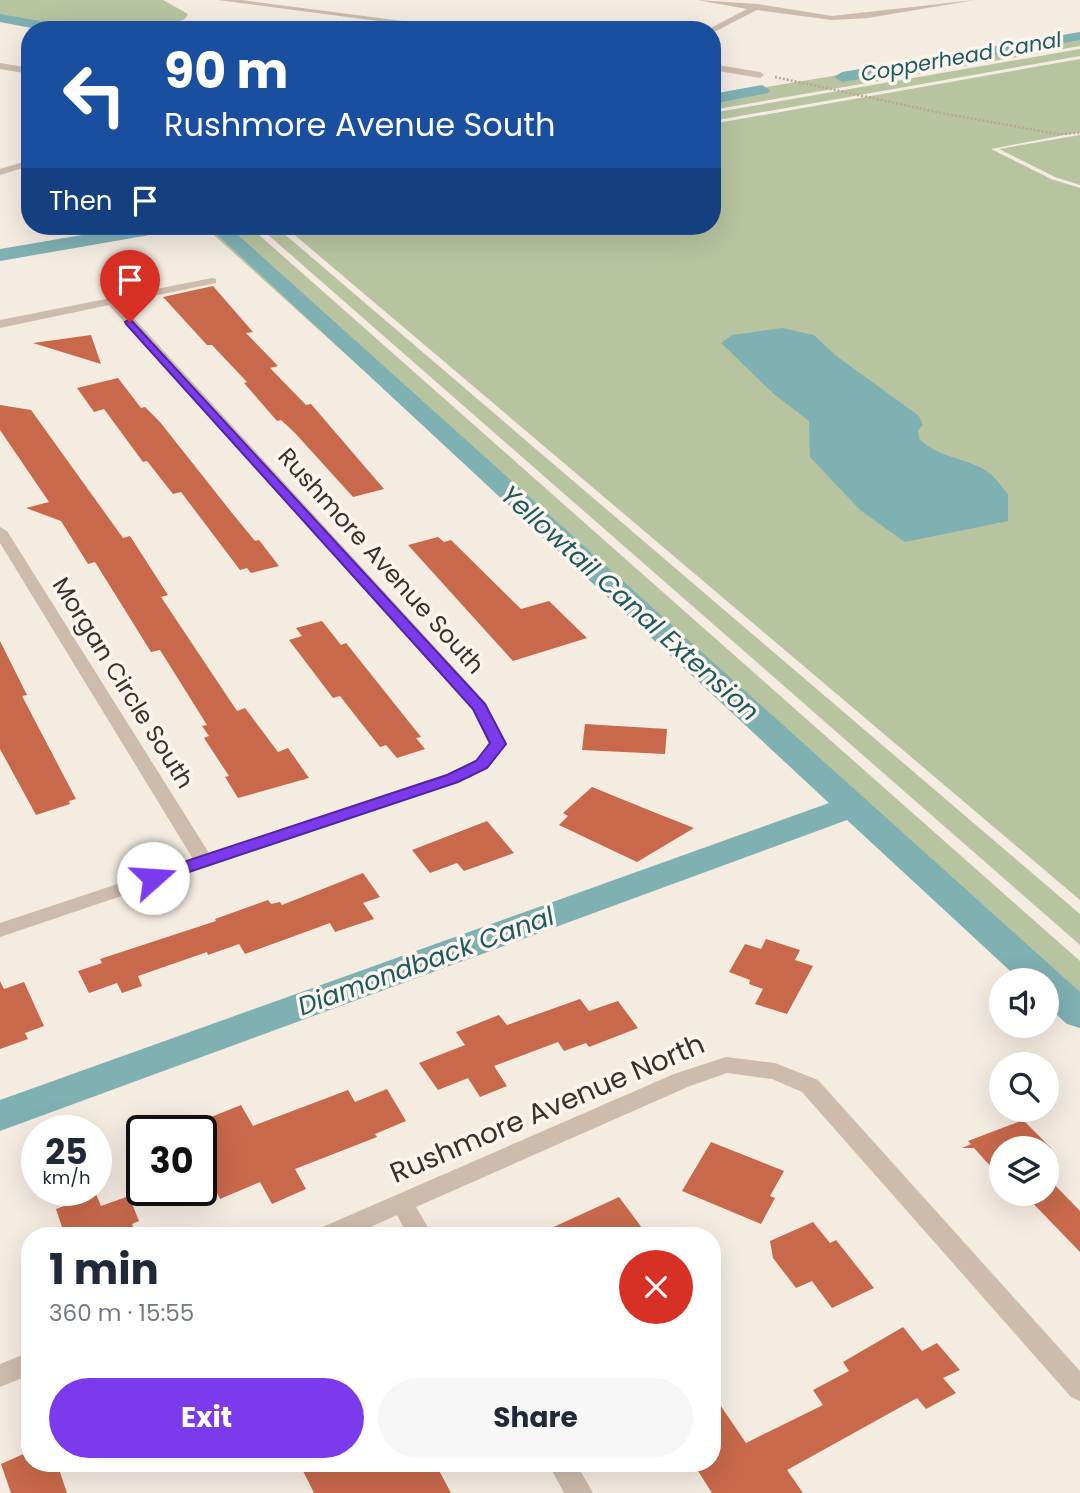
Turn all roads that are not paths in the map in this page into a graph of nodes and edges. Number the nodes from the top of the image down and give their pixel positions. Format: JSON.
{"nodes":[{"id":1,"x":222,"y":0,"type":"edge"},
{"id":2,"x":701,"y":0,"type":"edge"},
{"id":3,"x":771,"y":0,"type":"edge"},
{"id":4,"x":971,"y":0,"type":"edge"},
{"id":5,"x":756,"y":8,"type":"junction"},
{"id":6,"x":394,"y":21,"type":"edge"},
{"id":7,"x":721,"y":26,"type":"edge"},
{"id":8,"x":0,"y":66,"type":"edge"},
{"id":9,"x":721,"y":68,"type":"edge"},
{"id":10,"x":21,"y":70,"type":"edge"},
{"id":11,"x":760,"y":75,"type":"road end"},
{"id":12,"x":21,"y":166,"type":"edge"},
{"id":13,"x":0,"y":172,"type":"edge"},
{"id":14,"x":212,"y":281,"type":"dead end"},
{"id":15,"x":112,"y":302,"type":"junction"},
{"id":16,"x":0,"y":324,"type":"edge"},
{"id":17,"x":0,"y":531,"type":"edge"},
{"id":18,"x":204,"y":861,"type":"junction"},
{"id":19,"x":0,"y":930,"type":"edge"},
{"id":20,"x":402,"y":1204,"type":"junction"},
{"id":21,"x":347,"y":1227,"type":"edge"},
{"id":22,"x":416,"y":1227,"type":"edge"},
{"id":23,"x":21,"y":1367,"type":"edge"},
{"id":24,"x":0,"y":1376,"type":"edge"},
{"id":25,"x":1080,"y":1388,"type":"edge"},
{"id":26,"x":566,"y":1472,"type":"edge"},
{"id":27,"x":579,"y":1493,"type":"edge"}],
"edges":[{"from":1,"to":6,"type":"street"},
{"from":2,"to":5,"type":"street"},
{"from":3,"to":5,"type":"street"},
{"from":4,"to":5,"type":"street"},
{"from":5,"to":7,"type":"street"},
{"from":8,"to":10,"type":"street"},
{"from":9,"to":11,"type":"street"},
{"from":12,"to":13,"type":"street"},
{"from":14,"to":15,"type":"street"},
{"from":15,"to":16,"type":"street"},
{"from":15,"to":18,"type":"street","name":"Rushmore Avenue South"},
{"from":17,"to":18,"type":"street","name":"Morgan Circle South"},
{"from":18,"to":19,"type":"street","name":"Rushmore Avenue South"},
{"from":20,"to":21,"type":"street","name":"Rushmore Avenue North"},
{"from":20,"to":22,"type":"street"},
{"from":20,"to":25,"type":"street","name":"Rushmore Avenue North"},
{"from":23,"to":24,"type":"street"},
{"from":26,"to":27,"type":"street"}]}
